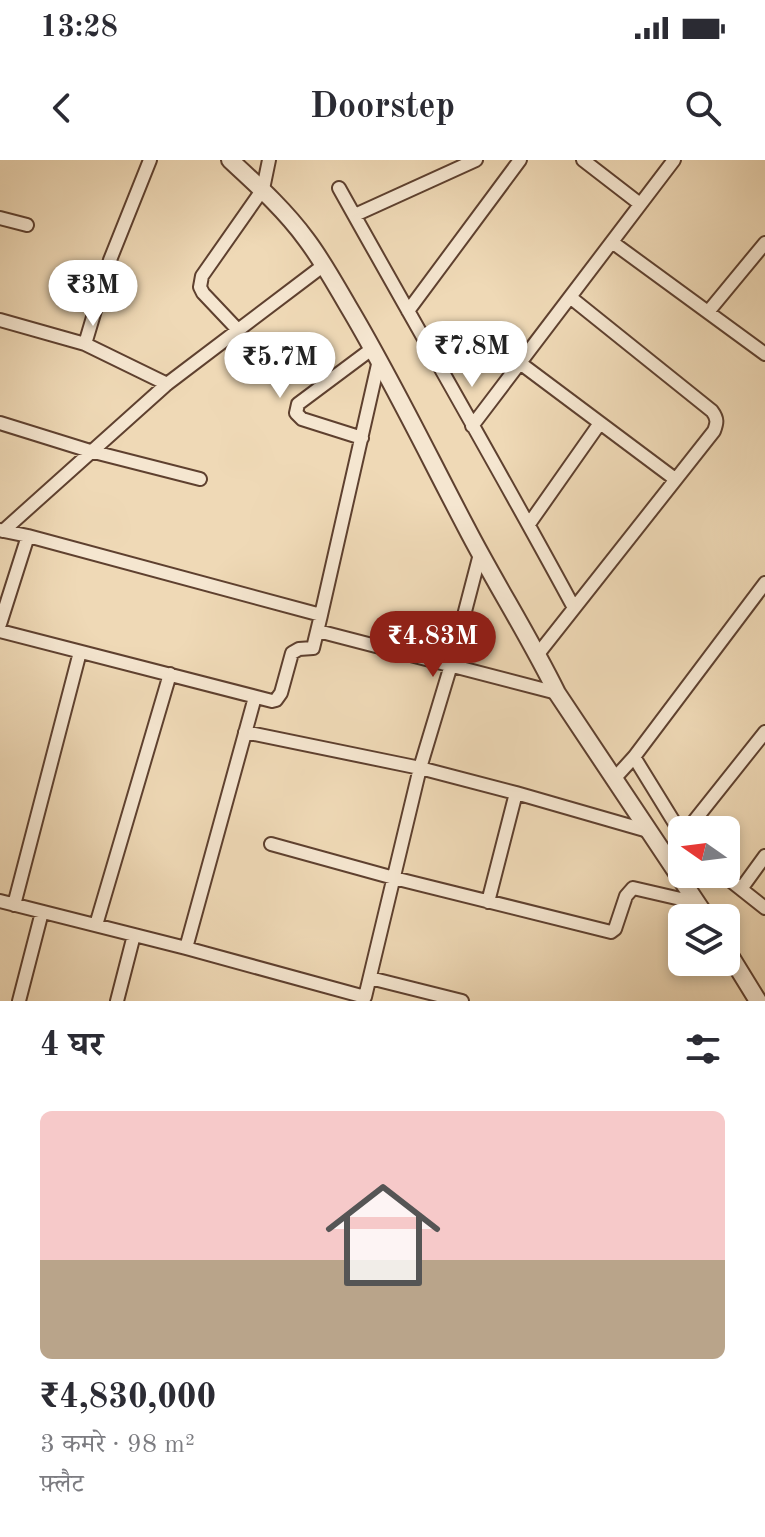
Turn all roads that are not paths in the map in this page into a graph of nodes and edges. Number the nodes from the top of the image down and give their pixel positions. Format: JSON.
{"nodes":[{"id":1,"x":150,"y":160,"type":"edge"},
{"id":2,"x":230,"y":160,"type":"edge"},
{"id":3,"x":269,"y":160,"type":"edge"},
{"id":4,"x":476,"y":160,"type":"edge"},
{"id":5,"x":520,"y":160,"type":"edge"},
{"id":6,"x":583,"y":160,"type":"edge"},
{"id":7,"x":674,"y":160,"type":"edge"},
{"id":8,"x":339,"y":188,"type":"dead end"},
{"id":9,"x":263,"y":189,"type":"junction"},
{"id":10,"x":640,"y":204,"type":"junction"},
{"id":11,"x":355,"y":215,"type":"junction"},
{"id":12,"x":0,"y":218,"type":"edge"},
{"id":13,"x":27,"y":225,"type":"dead end"},
{"id":14,"x":612,"y":242,"type":"junction"},
{"id":15,"x":765,"y":243,"type":"edge"},
{"id":16,"x":324,"y":265,"type":"junction"},
{"id":17,"x":570,"y":297,"type":"junction"},
{"id":18,"x":408,"y":311,"type":"junction"},
{"id":19,"x":708,"y":312,"type":"junction"},
{"id":20,"x":0,"y":320,"type":"edge"},
{"id":21,"x":238,"y":330,"type":"junction"},
{"id":22,"x":85,"y":344,"type":"junction"},
{"id":23,"x":376,"y":354,"type":"junction"},
{"id":24,"x":765,"y":354,"type":"edge"},
{"id":25,"x":520,"y":363,"type":"junction"},
{"id":26,"x":167,"y":384,"type":"junction"},
{"id":27,"x":0,"y":423,"type":"edge"},
{"id":28,"x":600,"y":423,"type":"junction"},
{"id":29,"x":472,"y":426,"type":"junction"},
{"id":30,"x":362,"y":438,"type":"junction"},
{"id":31,"x":90,"y":451,"type":"junction"},
{"id":32,"x":200,"y":479,"type":"dead end"},
{"id":33,"x":675,"y":479,"type":"junction"},
{"id":34,"x":529,"y":524,"type":"junction"},
{"id":35,"x":2,"y":530,"type":"edge"},
{"id":36,"x":28,"y":536,"type":"junction"},
{"id":37,"x":480,"y":554,"type":"junction"},
{"id":38,"x":765,"y":583,"type":"edge"},
{"id":39,"x":574,"y":608,"type":"junction"},
{"id":40,"x":321,"y":615,"type":"junction"},
{"id":41,"x":0,"y":624,"type":"edge"},
{"id":42,"x":0,"y":631,"type":"edge"},
{"id":43,"x":318,"y":631,"type":"junction"},
{"id":44,"x":80,"y":652,"type":"junction"},
{"id":45,"x":538,"y":654,"type":"junction"},
{"id":46,"x":451,"y":665,"type":"junction"},
{"id":47,"x":170,"y":674,"type":"junction"},
{"id":48,"x":557,"y":693,"type":"junction"},
{"id":49,"x":255,"y":697,"type":"junction"},
{"id":50,"x":245,"y":732,"type":"junction"},
{"id":51,"x":765,"y":732,"type":"edge"},
{"id":52,"x":634,"y":757,"type":"junction"},
{"id":53,"x":420,"y":768,"type":"junction"},
{"id":54,"x":614,"y":779,"type":"junction"},
{"id":55,"x":516,"y":793,"type":"junction"},
{"id":56,"x":670,"y":816,"type":"edge"},
{"id":57,"x":698,"y":816,"type":"edge"},
{"id":58,"x":648,"y":831,"type":"junction"},
{"id":59,"x":271,"y":844,"type":"dead end"},
{"id":60,"x":765,"y":856,"type":"edge"},
{"id":61,"x":394,"y":878,"type":"junction"},
{"id":62,"x":741,"y":889,"type":"joint"},
{"id":63,"x":0,"y":901,"type":"edge"},
{"id":64,"x":488,"y":902,"type":"junction"},
{"id":65,"x":698,"y":903,"type":"joint"},
{"id":66,"x":14,"y":905,"type":"junction"},
{"id":67,"x":765,"y":908,"type":"edge"},
{"id":68,"x":42,"y":912,"type":"junction"},
{"id":69,"x":96,"y":925,"type":"junction"},
{"id":70,"x":134,"y":935,"type":"junction"},
{"id":71,"x":186,"y":948,"type":"junction"},
{"id":72,"x":740,"y":972,"type":"edge"},
{"id":73,"x":370,"y":978,"type":"junction"},
{"id":74,"x":364,"y":999,"type":"edge"},
{"id":75,"x":19,"y":1001,"type":"edge"},
{"id":76,"x":117,"y":1001,"type":"edge"},
{"id":77,"x":462,"y":1001,"type":"edge"},
{"id":78,"x":758,"y":1001,"type":"edge"}],
"edges":[{"from":1,"to":22,"type":"street"},
{"from":2,"to":9,"type":"street"},
{"from":3,"to":9,"type":"street"},
{"from":4,"to":11,"type":"street"},
{"from":5,"to":18,"type":"street"},
{"from":6,"to":10,"type":"street"},
{"from":7,"to":10,"type":"street"},
{"from":8,"to":11,"type":"street"},
{"from":9,"to":16,"type":"street"},
{"from":9,"to":21,"type":"street"},
{"from":10,"to":14,"type":"street"},
{"from":11,"to":18,"type":"street"},
{"from":12,"to":13,"type":"street"},
{"from":14,"to":17,"type":"street"},
{"from":14,"to":19,"type":"street"},
{"from":15,"to":19,"type":"street"},
{"from":16,"to":21,"type":"street"},
{"from":16,"to":23,"type":"street"},
{"from":17,"to":25,"type":"street"},
{"from":17,"to":33,"type":"street"},
{"from":18,"to":29,"type":"street"},
{"from":19,"to":24,"type":"street"},
{"from":20,"to":22,"type":"street"},
{"from":21,"to":26,"type":"street"},
{"from":22,"to":26,"type":"street"},
{"from":23,"to":30,"type":"street"},
{"from":23,"to":30,"type":"street"},
{"from":23,"to":37,"type":"street"},
{"from":25,"to":28,"type":"street"},
{"from":25,"to":29,"type":"street"},
{"from":26,"to":31,"type":"street"},
{"from":27,"to":31,"type":"street"},
{"from":28,"to":33,"type":"street"},
{"from":28,"to":34,"type":"street"},
{"from":29,"to":34,"type":"street"},
{"from":30,"to":40,"type":"street"},
{"from":31,"to":32,"type":"street"},
{"from":31,"to":35,"type":"street"},
{"from":33,"to":39,"type":"street"},
{"from":34,"to":39,"type":"street"},
{"from":35,"to":36,"type":"street"},
{"from":36,"to":40,"type":"street"},
{"from":36,"to":41,"type":"street"},
{"from":37,"to":45,"type":"street"},
{"from":37,"to":46,"type":"street"},
{"from":38,"to":52,"type":"street"},
{"from":39,"to":45,"type":"street"},
{"from":40,"to":43,"type":"street"},
{"from":42,"to":44,"type":"street"},
{"from":43,"to":46,"type":"street"},
{"from":43,"to":49,"type":"street"},
{"from":44,"to":47,"type":"street"},
{"from":44,"to":66,"type":"street"},
{"from":45,"to":48,"type":"street"},
{"from":46,"to":48,"type":"street"},
{"from":46,"to":53,"type":"street"},
{"from":47,"to":49,"type":"street"},
{"from":47,"to":69,"type":"street"},
{"from":48,"to":54,"type":"street"},
{"from":49,"to":50,"type":"street"},
{"from":50,"to":53,"type":"street"},
{"from":50,"to":71,"type":"street"},
{"from":51,"to":57,"type":"street"},
{"from":52,"to":54,"type":"street"},
{"from":52,"to":56,"type":"street"},
{"from":53,"to":55,"type":"street"},
{"from":53,"to":61,"type":"street"},
{"from":54,"to":58,"type":"street"},
{"from":55,"to":58,"type":"street"},
{"from":55,"to":64,"type":"street"},
{"from":58,"to":65,"type":"street"},
{"from":59,"to":61,"type":"street"},
{"from":60,"to":62,"type":"street"},
{"from":61,"to":64,"type":"street"},
{"from":61,"to":73,"type":"street"},
{"from":62,"to":67,"type":"street"},
{"from":63,"to":66,"type":"street"},
{"from":64,"to":65,"type":"street"},
{"from":66,"to":68,"type":"street"},
{"from":68,"to":69,"type":"street"},
{"from":68,"to":75,"type":"street"},
{"from":69,"to":70,"type":"street"},
{"from":70,"to":71,"type":"street"},
{"from":70,"to":76,"type":"street"},
{"from":71,"to":74,"type":"street"},
{"from":72,"to":78,"type":"street"},
{"from":73,"to":74,"type":"street"},
{"from":73,"to":77,"type":"street"}]}
